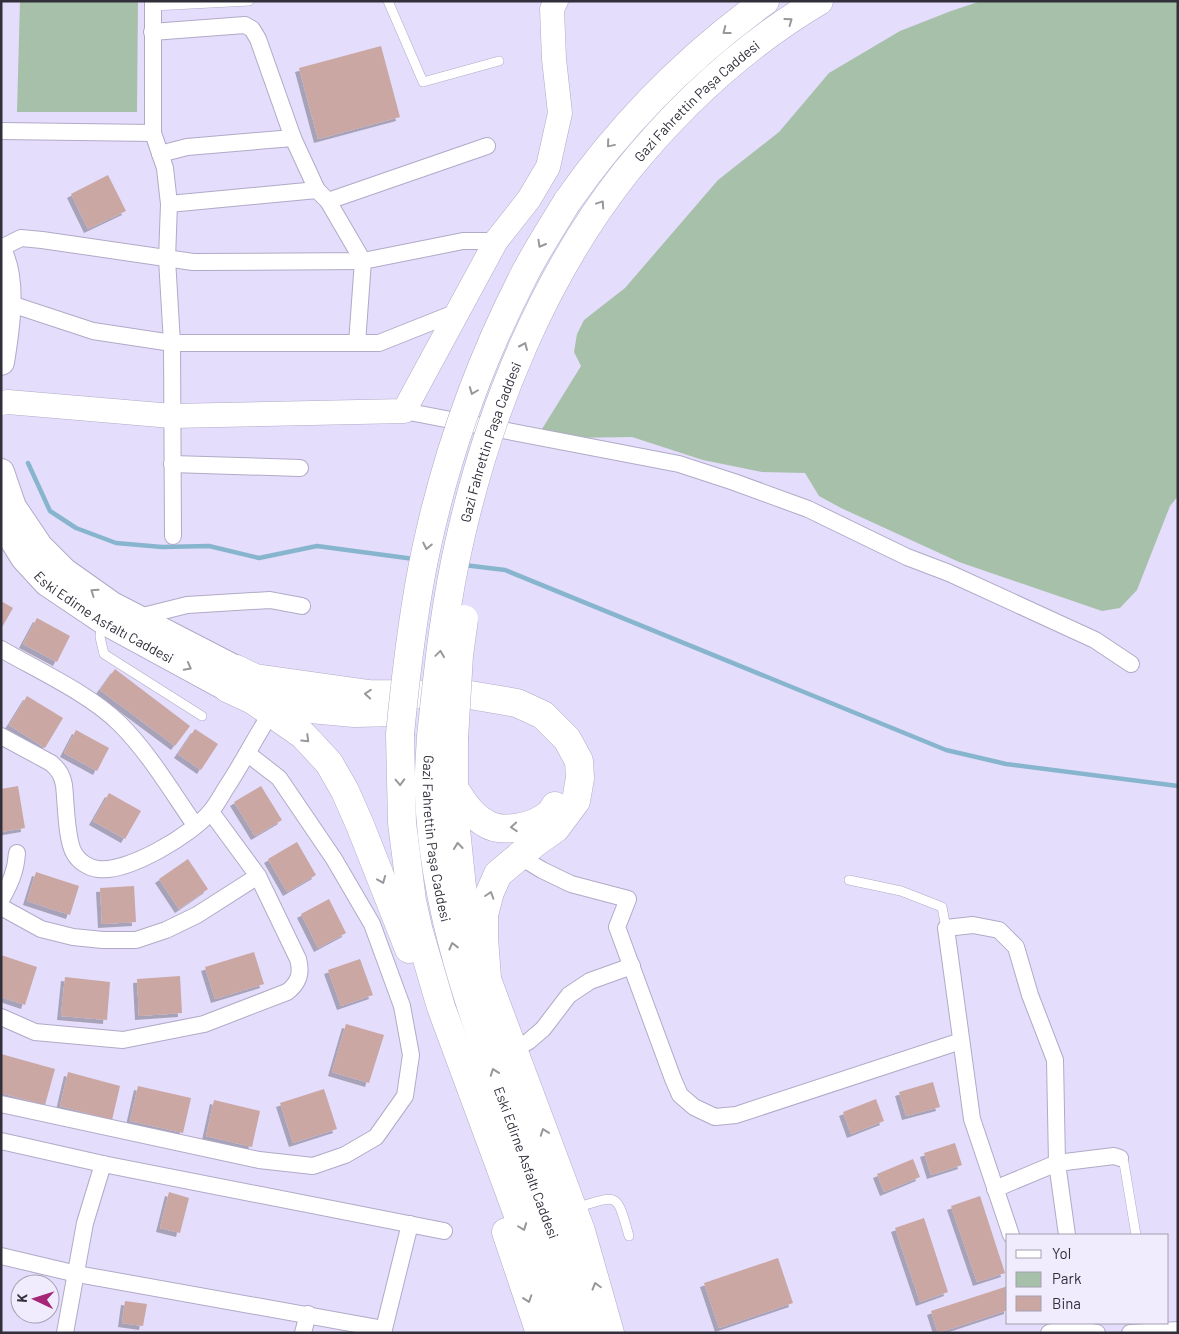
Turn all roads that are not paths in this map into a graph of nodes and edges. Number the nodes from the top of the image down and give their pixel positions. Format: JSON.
{"nodes":[{"id":1,"x":249,"y":1,"type":"edge"},
{"id":2,"x":388,"y":1,"type":"edge"},
{"id":3,"x":556,"y":1,"type":"edge"},
{"id":4,"x":819,"y":1,"type":"edge"},
{"id":5,"x":153,"y":4,"type":"edge"},
{"id":6,"x":759,"y":4,"type":"edge"},
{"id":7,"x":152,"y":32,"type":"junction"},
{"id":8,"x":499,"y":61,"type":"dead end"},
{"id":9,"x":1,"y":131,"type":"edge"},
{"id":10,"x":153,"y":133,"type":"junction"},
{"id":11,"x":293,"y":138,"type":"junction"},
{"id":12,"x":487,"y":146,"type":"dead end"},
{"id":13,"x":160,"y":154,"type":"junction"},
{"id":14,"x":322,"y":196,"type":"junction"},
{"id":15,"x":169,"y":204,"type":"junction"},
{"id":16,"x":496,"y":241,"type":"junction"},
{"id":17,"x":1,"y":248,"type":"edge"},
{"id":18,"x":1,"y":257,"type":"edge"},
{"id":19,"x":167,"y":259,"type":"junction"},
{"id":20,"x":362,"y":261,"type":"junction"},
{"id":21,"x":8,"y":302,"type":"junction"},
{"id":22,"x":457,"y":312,"type":"junction"},
{"id":23,"x":172,"y":343,"type":"junction"},
{"id":24,"x":357,"y":343,"type":"junction"},
{"id":25,"x":2,"y":350,"type":"edge"},
{"id":26,"x":1,"y":403,"type":"edge"},
{"id":27,"x":404,"y":411,"type":"junction"},
{"id":28,"x":172,"y":416,"type":"junction"},
{"id":29,"x":172,"y":464,"type":"junction"},
{"id":30,"x":300,"y":468,"type":"dead end"},
{"id":31,"x":1,"y":472,"type":"edge"},
{"id":32,"x":1,"y":521,"type":"edge"},
{"id":33,"x":173,"y":536,"type":"dead end"},
{"id":34,"x":302,"y":606,"type":"dead end"},
{"id":35,"x":135,"y":618,"type":"junction"},
{"id":36,"x":102,"y":620,"type":"junction"},
{"id":37,"x":1,"y":649,"type":"edge"},
{"id":38,"x":1131,"y":664,"type":"dead end"},
{"id":39,"x":231,"y":678,"type":"junction"},
{"id":40,"x":262,"y":706,"type":"junction"},
{"id":41,"x":202,"y":716,"type":"dead end"},
{"id":42,"x":1,"y":736,"type":"edge"},
{"id":43,"x":443,"y":738,"type":"junction"},
{"id":44,"x":248,"y":754,"type":"junction"},
{"id":45,"x":454,"y":788,"type":"junction"},
{"id":46,"x":211,"y":812,"type":"junction"},
{"id":47,"x":195,"y":825,"type":"junction"},
{"id":48,"x":17,"y":853,"type":"dead end"},
{"id":49,"x":519,"y":856,"type":"junction"},
{"id":50,"x":258,"y":876,"type":"junction"},
{"id":51,"x":849,"y":880,"type":"dead end"},
{"id":52,"x":1,"y":900,"type":"edge"},
{"id":53,"x":1,"y":907,"type":"edge"},
{"id":54,"x":946,"y":928,"type":"junction"},
{"id":55,"x":632,"y":966,"type":"junction"},
{"id":56,"x":477,"y":986,"type":"junction"},
{"id":57,"x":441,"y":1007,"type":"junction"},
{"id":58,"x":1,"y":1016,"type":"edge"},
{"id":59,"x":961,"y":1041,"type":"junction"},
{"id":60,"x":514,"y":1050,"type":"junction"},
{"id":61,"x":462,"y":1067,"type":"junction"},
{"id":62,"x":1,"y":1104,"type":"edge"},
{"id":63,"x":1,"y":1141,"type":"edge"},
{"id":64,"x":1120,"y":1158,"type":"joint"},
{"id":65,"x":1057,"y":1163,"type":"junction"},
{"id":66,"x":102,"y":1164,"type":"junction"},
{"id":67,"x":995,"y":1189,"type":"junction"},
{"id":68,"x":572,"y":1208,"type":"junction"},
{"id":69,"x":410,"y":1224,"type":"junction"},
{"id":70,"x":444,"y":1231,"type":"dead end"},
{"id":71,"x":1011,"y":1234,"type":"edge"},
{"id":72,"x":1067,"y":1234,"type":"edge"},
{"id":73,"x":1136,"y":1234,"type":"edge"},
{"id":74,"x":629,"y":1236,"type":"dead end"},
{"id":75,"x":1,"y":1256,"type":"edge"},
{"id":76,"x":76,"y":1274,"type":"junction"},
{"id":77,"x":308,"y":1314,"type":"junction"},
{"id":78,"x":1078,"y":1329,"type":"edge"},
{"id":79,"x":1137,"y":1329,"type":"edge"},
{"id":80,"x":1178,"y":1330,"type":"edge"},
{"id":81,"x":384,"y":1331,"type":"edge"},
{"id":82,"x":65,"y":1333,"type":"edge"},
{"id":83,"x":304,"y":1333,"type":"edge"},
{"id":84,"x":540,"y":1333,"type":"edge"},
{"id":85,"x":558,"y":1333,"type":"edge"},
{"id":86,"x":584,"y":1333,"type":"edge"},
{"id":87,"x":610,"y":1333,"type":"edge"},
{"id":88,"x":1049,"y":1333,"type":"edge"},
{"id":89,"x":1097,"y":1333,"type":"edge"}],
"edges":[{"from":1,"to":5,"type":"lane"},
{"from":2,"to":8,"type":"lane"},
{"from":3,"to":16,"type":"street"},
{"from":43,"to":4,"type":"highway","name":"Gazi Fahrettin Paşa Caddesi","one_way":true,"bridge":true},
{"from":5,"to":7,"type":"street"},
{"from":6,"to":57,"type":"highway","one_way":true,"bridge":true},
{"from":7,"to":10,"type":"street"},
{"from":7,"to":11,"type":"street"},
{"from":9,"to":10,"type":"street"},
{"from":10,"to":13,"type":"street"},
{"from":11,"to":13,"type":"street"},
{"from":11,"to":14,"type":"street"},
{"from":12,"to":14,"type":"street"},
{"from":13,"to":15,"type":"street"},
{"from":14,"to":15,"type":"street"},
{"from":14,"to":20,"type":"street"},
{"from":15,"to":19,"type":"street"},
{"from":16,"to":20,"type":"street"},
{"from":16,"to":22,"type":"street"},
{"from":17,"to":19,"type":"street"},
{"from":18,"to":21,"type":"main road"},
{"from":19,"to":20,"type":"street"},
{"from":19,"to":23,"type":"street"},
{"from":20,"to":24,"type":"street"},
{"from":21,"to":23,"type":"street"},
{"from":21,"to":25,"type":"main road"},
{"from":22,"to":24,"type":"street"},
{"from":22,"to":27,"type":"street"},
{"from":23,"to":24,"type":"street"},
{"from":23,"to":28,"type":"street"},
{"from":26,"to":28,"type":"street"},
{"from":27,"to":28,"type":"street"},
{"from":27,"to":38,"type":"street"},
{"from":28,"to":29,"type":"street"},
{"from":29,"to":30,"type":"street"},
{"from":29,"to":33,"type":"street"},
{"from":35,"to":31,"type":"main road","name":"Eski Edirne Asfaltı Caddesi","one_way":true},
{"from":32,"to":36,"type":"main road","name":"Eski Edirne Asfaltı Caddesi"},
{"from":34,"to":35,"type":"street"},
{"from":35,"to":39,"type":"main road","name":"Eski Edirne Asfaltı Caddesi"},
{"from":36,"to":39,"type":"main road","name":"Eski Edirne Asfaltı Caddesi","one_way":true},
{"from":36,"to":41,"type":"lane"},
{"from":37,"to":47,"type":"street"},
{"from":39,"to":40,"type":"highway"},
{"from":49,"to":39,"type":"highway","one_way":true},
{"from":40,"to":44,"type":"street"},
{"from":40,"to":45,"type":"highway","one_way":true},
{"from":40,"to":57,"type":"highway","one_way":true},
{"from":42,"to":47,"type":"street"},
{"from":43,"to":45,"type":"highway"},
{"from":56,"to":43,"type":"highway","name":"Gazi Fahrettin Paşa Caddesi","one_way":true},
{"from":44,"to":46,"type":"street"},
{"from":44,"to":62,"type":"street"},
{"from":56,"to":45,"type":"highway","one_way":true},
{"from":46,"to":47,"type":"street"},
{"from":46,"to":50,"type":"street"},
{"from":48,"to":52,"type":"street"},
{"from":49,"to":55,"type":"street"},
{"from":56,"to":49,"type":"highway","one_way":true},
{"from":50,"to":53,"type":"street"},
{"from":50,"to":58,"type":"street"},
{"from":51,"to":54,"type":"lane"},
{"from":54,"to":59,"type":"street"},
{"from":54,"to":65,"type":"street"},
{"from":55,"to":59,"type":"street"},
{"from":55,"to":60,"type":"street"},
{"from":56,"to":60,"type":"highway"},
{"from":86,"to":56,"type":"highway","name":"Eski Edirne Asfaltı Caddesi","one_way":true},
{"from":57,"to":61,"type":"highway","name":"Eski Edirne Asfaltı Caddesi"},
{"from":59,"to":67,"type":"street"},
{"from":68,"to":60,"type":"highway","one_way":true},
{"from":61,"to":84,"type":"highway","one_way":true},
{"from":61,"to":85,"type":"highway","name":"Eski Edirne Asfaltı Caddesi","one_way":true},
{"from":63,"to":66,"type":"street"},
{"from":64,"to":65,"type":"street"},
{"from":64,"to":73,"type":"lane"},
{"from":65,"to":67,"type":"street"},
{"from":65,"to":72,"type":"street"},
{"from":66,"to":69,"type":"street"},
{"from":66,"to":76,"type":"street"},
{"from":67,"to":71,"type":"street"},
{"from":68,"to":74,"type":"lane"},
{"from":87,"to":68,"type":"highway","one_way":true},
{"from":69,"to":70,"type":"street"},
{"from":69,"to":81,"type":"street"},
{"from":75,"to":76,"type":"street"},
{"from":76,"to":77,"type":"street"},
{"from":76,"to":82,"type":"street"},
{"from":77,"to":81,"type":"street"},
{"from":77,"to":83,"type":"street"},
{"from":78,"to":88,"type":"street"},
{"from":78,"to":89,"type":"street"},
{"from":79,"to":80,"type":"street"}]}
